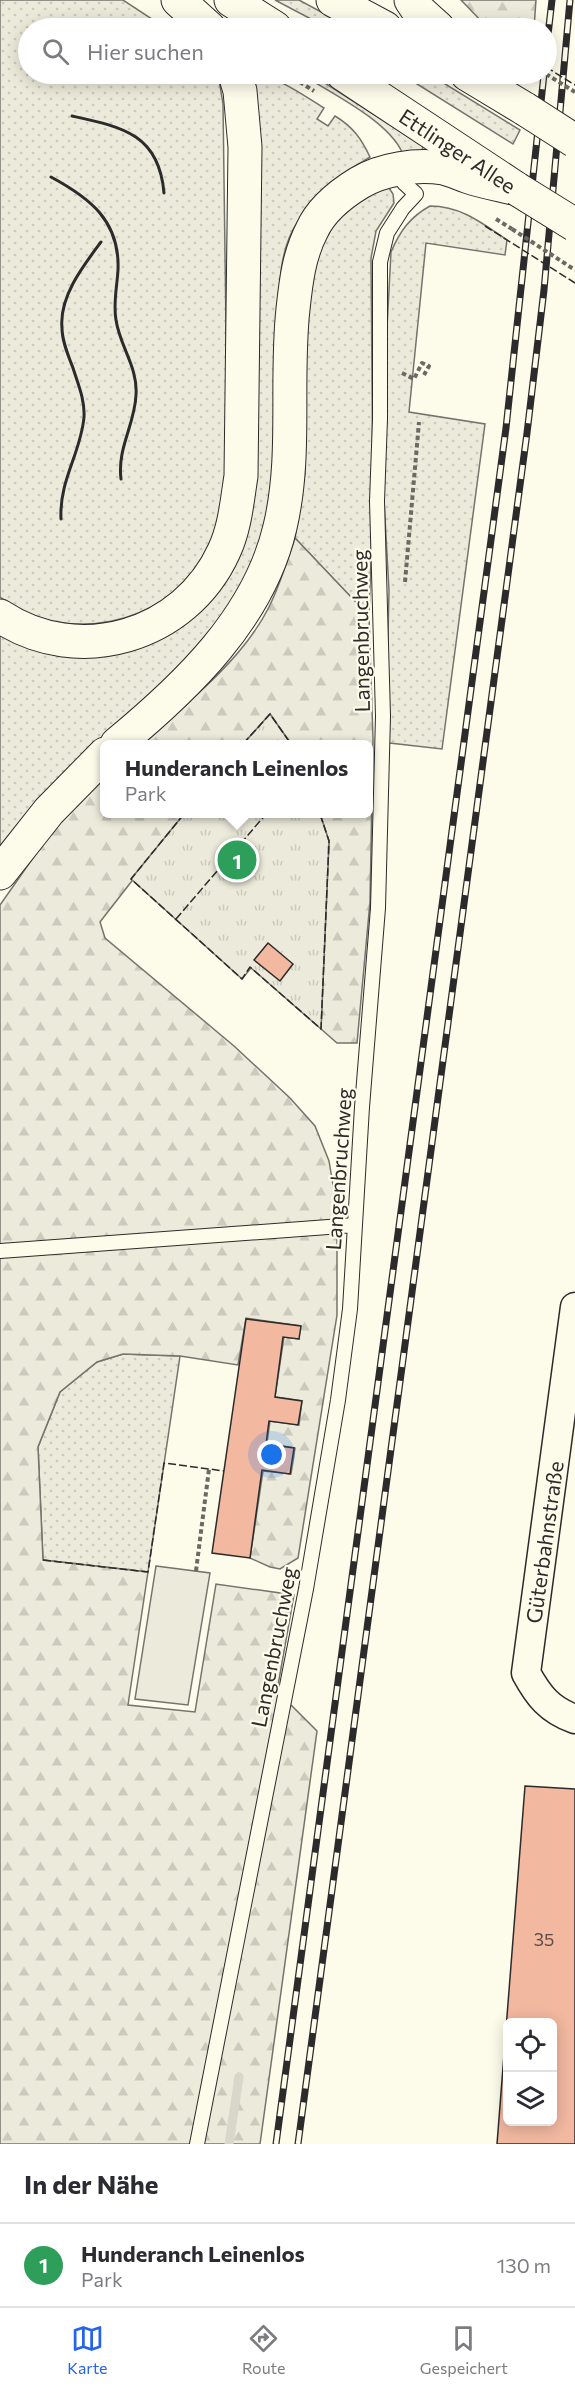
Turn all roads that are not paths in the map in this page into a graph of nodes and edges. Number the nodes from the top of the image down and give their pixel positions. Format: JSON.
{"nodes":[{"id":1,"x":178,"y":0,"type":"edge"},
{"id":2,"x":231,"y":0,"type":"edge"},
{"id":3,"x":333,"y":0,"type":"edge"},
{"id":4,"x":411,"y":0,"type":"edge"},
{"id":5,"x":198,"y":18,"type":"edge"},
{"id":6,"x":259,"y":18,"type":"edge"},
{"id":7,"x":366,"y":18,"type":"edge"},
{"id":8,"x":427,"y":18,"type":"edge"},
{"id":9,"x":238,"y":84,"type":"edge"},
{"id":10,"x":358,"y":84,"type":"edge"},
{"id":11,"x":487,"y":84,"type":"edge"},
{"id":12,"x":575,"y":141,"type":"edge"},
{"id":13,"x":395,"y":170,"type":"junction"},
{"id":14,"x":517,"y":189,"type":"junction"},
{"id":15,"x":575,"y":225,"type":"edge"},
{"id":16,"x":0,"y":616,"type":"edge"},
{"id":17,"x":122,"y":740,"type":"edge"},
{"id":18,"x":100,"y":759,"type":"edge"},
{"id":19,"x":0,"y":873,"type":"edge"},
{"id":20,"x":355,"y":1225,"type":"junction"},
{"id":21,"x":0,"y":1251,"type":"edge"},
{"id":22,"x":575,"y":1307,"type":"edge"},
{"id":23,"x":575,"y":1719,"type":"edge"},
{"id":24,"x":197,"y":2144,"type":"edge"}],
"edges":[{"from":1,"to":5,"type":"main road"},
{"from":2,"to":6,"type":"main road"},
{"from":3,"to":7,"type":"main road"},
{"from":4,"to":8,"type":"main road"},
{"from":9,"to":16,"type":"main road"},
{"from":10,"to":14,"type":"main road","name":"Ettlinger Allee"},
{"from":11,"to":12,"type":"main road","bridge":true},
{"from":13,"to":14,"type":"main road"},
{"from":13,"to":17,"type":"main road"},
{"from":13,"to":20,"type":"lane","name":"Langenbruchweg"},
{"from":14,"to":15,"type":"main road","name":"Ettlinger Allee","bridge":true},
{"from":18,"to":19,"type":"main road"},
{"from":20,"to":21,"type":"lane"},
{"from":20,"to":24,"type":"lane","name":"Langenbruchweg"},
{"from":22,"to":23,"type":"street","name":"Güterbahnstraße"}]}
